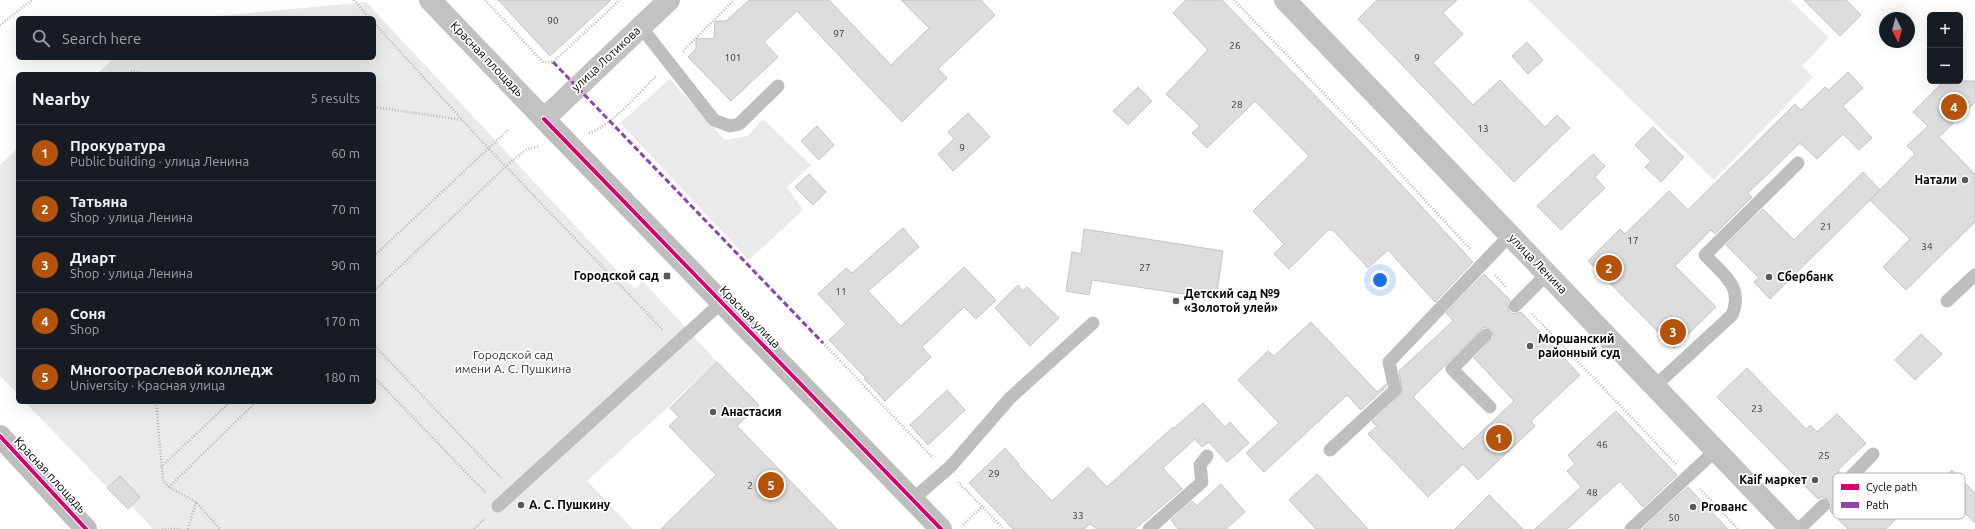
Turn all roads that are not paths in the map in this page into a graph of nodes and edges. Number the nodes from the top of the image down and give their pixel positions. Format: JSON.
{"nodes":[{"id":1,"x":430,"y":0,"type":"edge"},
{"id":2,"x":669,"y":0,"type":"edge"},
{"id":3,"x":1285,"y":0,"type":"edge"},
{"id":4,"x":641,"y":27,"type":"junction"},
{"id":5,"x":778,"y":86,"type":"dead end"},
{"id":6,"x":544,"y":119,"type":"junction"},
{"id":7,"x":1798,"y":163,"type":"dead end"},
{"id":8,"x":1510,"y":235,"type":"junction"},
{"id":9,"x":1547,"y":274,"type":"junction"},
{"id":10,"x":1975,"y":275,"type":"edge"},
{"id":11,"x":1947,"y":301,"type":"dead end"},
{"id":12,"x":722,"y":302,"type":"junction"},
{"id":13,"x":1515,"y":306,"type":"dead end"},
{"id":14,"x":1093,"y":323,"type":"dead end"},
{"id":15,"x":1486,"y":335,"type":"dead end"},
{"id":16,"x":1655,"y":386,"type":"junction"},
{"id":17,"x":1490,"y":407,"type":"dead end"},
{"id":18,"x":0,"y":436,"type":"edge"},
{"id":19,"x":1330,"y":450,"type":"dead end"},
{"id":20,"x":1716,"y":450,"type":"junction"},
{"id":21,"x":1873,"y":454,"type":"dead end"},
{"id":22,"x":1207,"y":456,"type":"dead end"},
{"id":23,"x":1855,"y":473,"type":"edge"},
{"id":24,"x":912,"y":500,"type":"junction"},
{"id":25,"x":1824,"y":505,"type":"dead end"},
{"id":26,"x":498,"y":506,"type":"road end"},
{"id":27,"x":86,"y":529,"type":"edge"},
{"id":28,"x":941,"y":529,"type":"edge"},
{"id":29,"x":1149,"y":529,"type":"edge"},
{"id":30,"x":1631,"y":529,"type":"edge"},
{"id":31,"x":1791,"y":529,"type":"edge"},
{"id":32,"x":1799,"y":529,"type":"edge"}],
"edges":[{"from":1,"to":6,"type":"main road","name":"Красная площадь"},
{"from":2,"to":4,"type":"main road","name":"улица Лотикова"},
{"from":3,"to":8,"type":"main road","name":"улица Ленина"},
{"from":4,"to":5,"type":"lane"},
{"from":4,"to":6,"type":"main road","name":"улица Лотикова"},
{"from":6,"to":12,"type":"street","name":"Красная улица"},
{"from":7,"to":16,"type":"lane"},
{"from":8,"to":9,"type":"main road","name":"улица Ленина"},
{"from":8,"to":19,"type":"lane"},
{"from":9,"to":13,"type":"lane"},
{"from":9,"to":16,"type":"main road","name":"улица Ленина"},
{"from":10,"to":11,"type":"lane"},
{"from":12,"to":24,"type":"street","name":"Красная улица"},
{"from":12,"to":26,"type":"lane"},
{"from":14,"to":24,"type":"lane"},
{"from":15,"to":17,"type":"lane"},
{"from":16,"to":20,"type":"main road","name":"улица Ленина"},
{"from":18,"to":27,"type":"street","name":"Красная площадь"},
{"from":20,"to":30,"type":"lane"},
{"from":20,"to":31,"type":"main road","name":"улица Ленина"},
{"from":21,"to":23,"type":"lane"},
{"from":22,"to":29,"type":"lane"},
{"from":24,"to":28,"type":"street","name":"Красная улица"},
{"from":25,"to":32,"type":"lane"}]}
